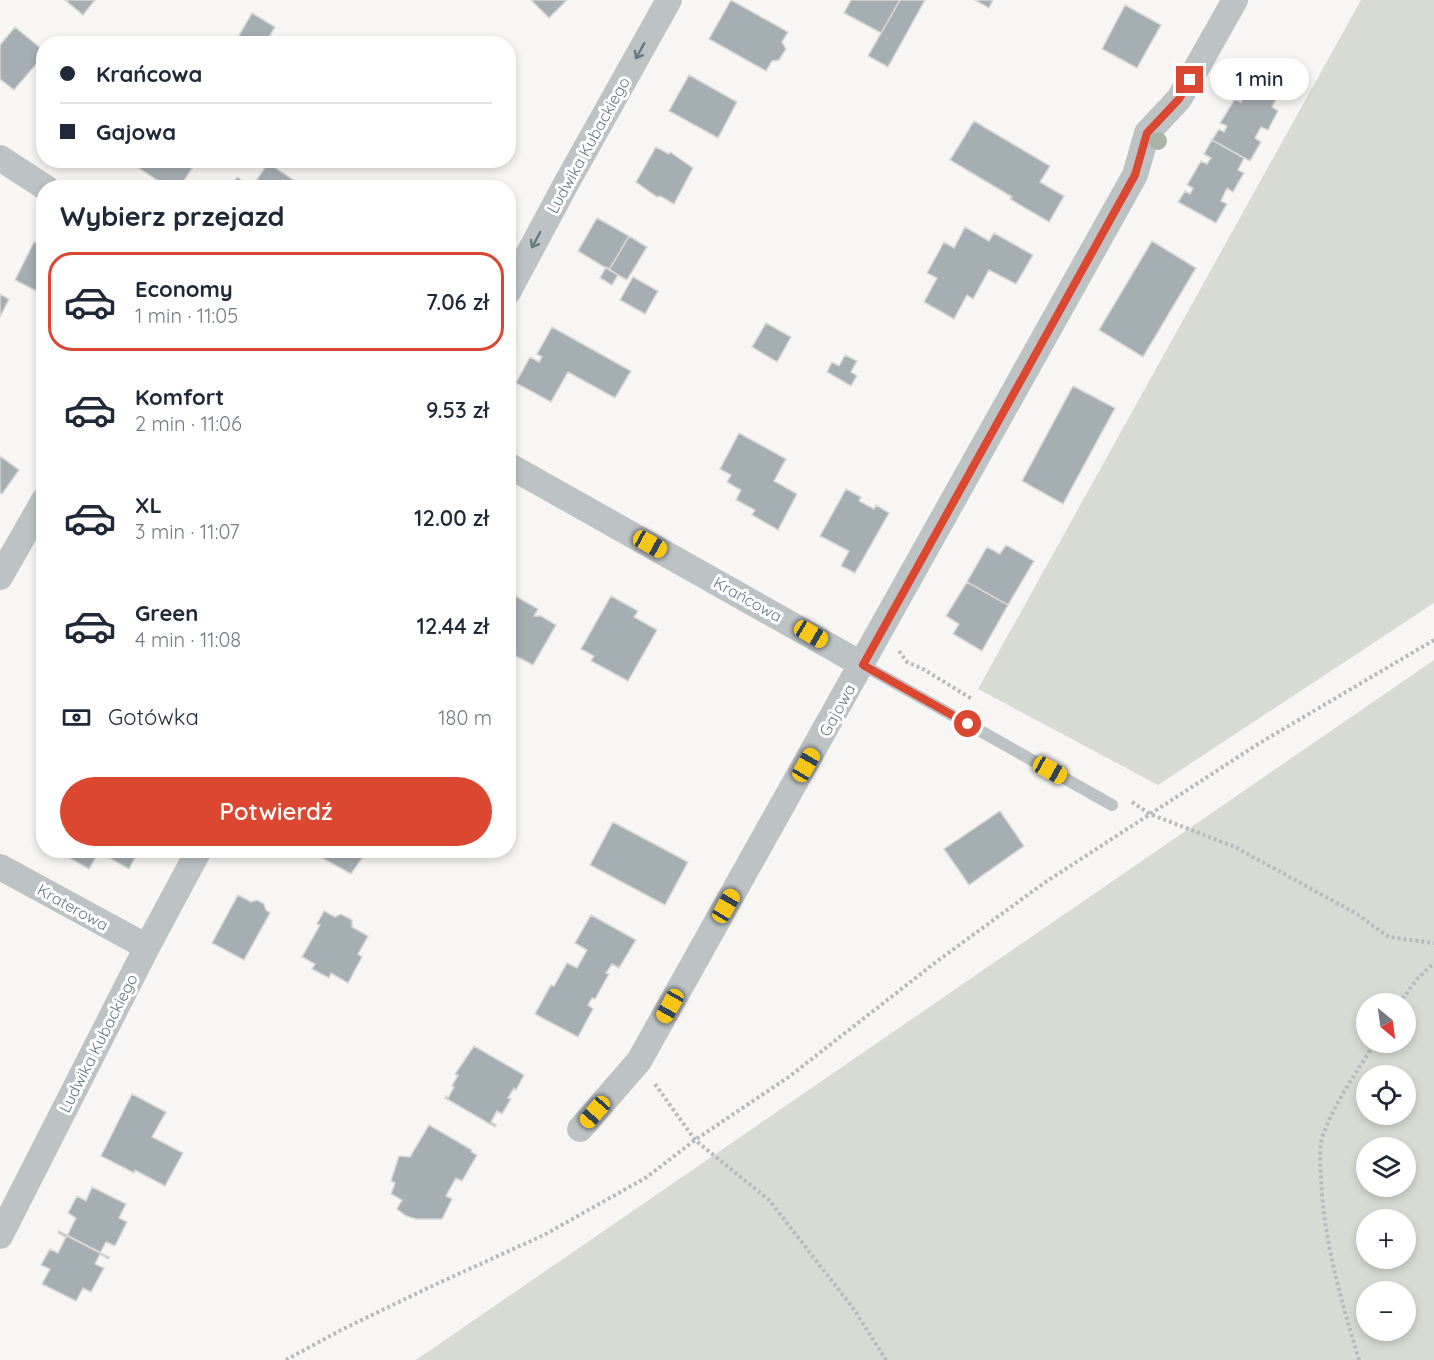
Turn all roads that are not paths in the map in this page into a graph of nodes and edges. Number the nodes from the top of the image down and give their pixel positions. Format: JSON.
{"nodes":[{"id":1,"x":669,"y":0,"type":"edge"},
{"id":2,"x":1235,"y":0,"type":"edge"},
{"id":3,"x":0,"y":158,"type":"edge"},
{"id":4,"x":36,"y":181,"type":"edge"},
{"id":5,"x":516,"y":277,"type":"edge"},
{"id":6,"x":516,"y":470,"type":"edge"},
{"id":7,"x":36,"y":514,"type":"edge"},
{"id":8,"x":0,"y":577,"type":"edge"},
{"id":9,"x":863,"y":665,"type":"junction"},
{"id":10,"x":1112,"y":805,"type":"dead end"},
{"id":11,"x":195,"y":858,"type":"edge"},
{"id":12,"x":0,"y":867,"type":"edge"},
{"id":13,"x":147,"y":947,"type":"junction"},
{"id":14,"x":580,"y":1128,"type":"dead end"},
{"id":15,"x":0,"y":1236,"type":"edge"}],
"edges":[{"from":1,"to":5,"type":"street","name":"Ludwika Kubackiego","one_way":true},
{"from":2,"to":9,"type":"street","name":"Gajowa"},
{"from":3,"to":4,"type":"street"},
{"from":6,"to":9,"type":"street","name":"Krańcowa"},
{"from":7,"to":8,"type":"street"},
{"from":9,"to":10,"type":"lane","name":"Krańcowa"},
{"from":9,"to":14,"type":"street","name":"Gajowa"},
{"from":11,"to":13,"type":"street","name":"Ludwika Kubackiego"},
{"from":12,"to":13,"type":"street","name":"Kraterowa"},
{"from":13,"to":15,"type":"street","name":"Ludwika Kubackiego"}]}
